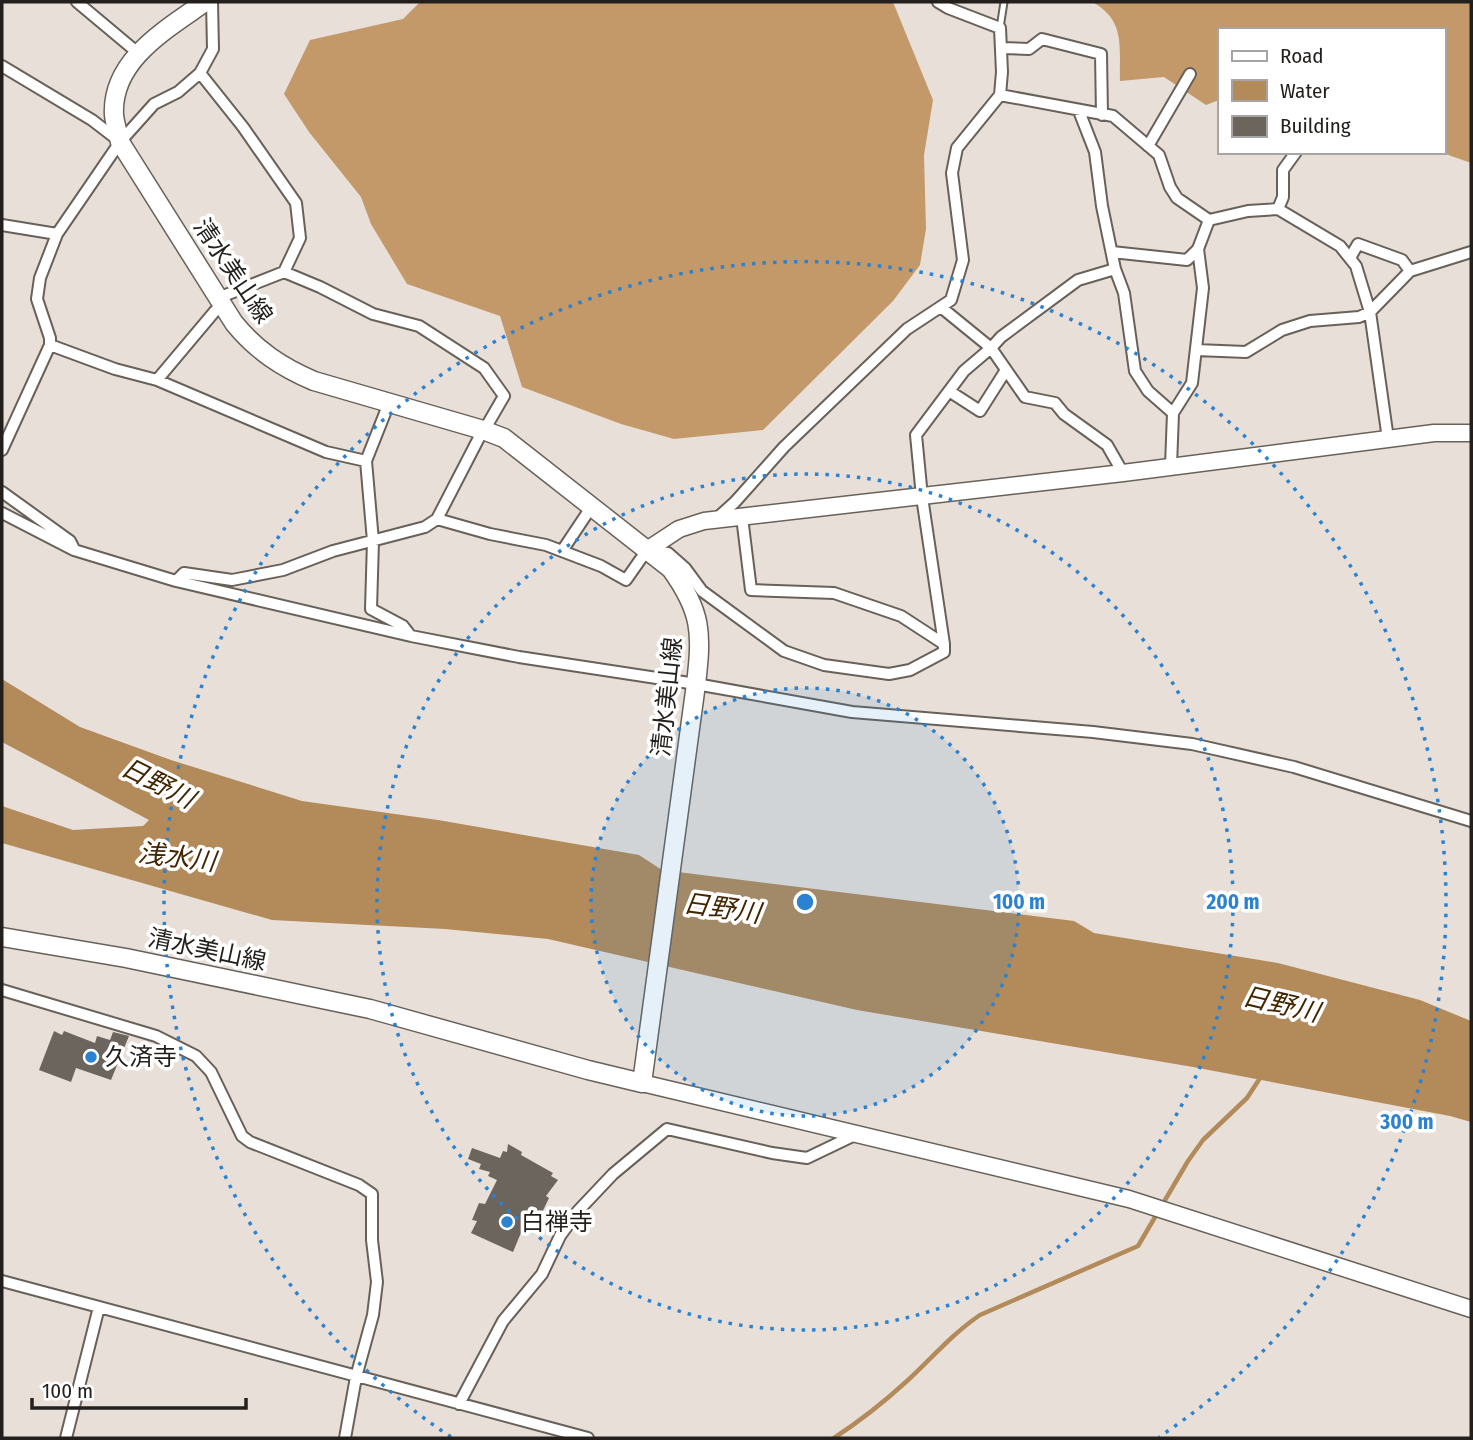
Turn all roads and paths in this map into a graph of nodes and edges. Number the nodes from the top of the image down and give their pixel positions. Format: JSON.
{"nodes":[{"id":1,"x":77,"y":2,"type":"edge"},
{"id":2,"x":205,"y":2,"type":"edge"},
{"id":3,"x":212,"y":2,"type":"edge"},
{"id":4,"x":938,"y":2,"type":"edge"},
{"id":5,"x":1004,"y":2,"type":"edge"},
{"id":6,"x":1000,"y":28,"type":"junction"},
{"id":7,"x":1001,"y":48,"type":"junction"},
{"id":8,"x":138,"y":53,"type":"junction"},
{"id":9,"x":2,"y":66,"type":"edge"},
{"id":10,"x":200,"y":73,"type":"junction"},
{"id":11,"x":1190,"y":74,"type":"dead end"},
{"id":12,"x":1000,"y":95,"type":"junction"},
{"id":13,"x":1079,"y":111,"type":"junction"},
{"id":14,"x":1102,"y":115,"type":"junction"},
{"id":15,"x":120,"y":142,"type":"junction"},
{"id":16,"x":1148,"y":146,"type":"junction"},
{"id":17,"x":1295,"y":154,"type":"edge"},
{"id":18,"x":1278,"y":209,"type":"junction"},
{"id":19,"x":1209,"y":220,"type":"junction"},
{"id":20,"x":2,"y":225,"type":"edge"},
{"id":21,"x":57,"y":234,"type":"junction"},
{"id":22,"x":1198,"y":249,"type":"junction"},
{"id":23,"x":1112,"y":252,"type":"junction"},
{"id":24,"x":1471,"y":252,"type":"edge"},
{"id":25,"x":1350,"y":258,"type":"junction"},
{"id":26,"x":1115,"y":270,"type":"junction"},
{"id":27,"x":1410,"y":271,"type":"junction"},
{"id":28,"x":284,"y":272,"type":"junction"},
{"id":29,"x":221,"y":302,"type":"junction"},
{"id":30,"x":942,"y":308,"type":"junction"},
{"id":31,"x":1370,"y":312,"type":"junction"},
{"id":32,"x":50,"y":345,"type":"junction"},
{"id":33,"x":991,"y":348,"type":"junction"},
{"id":34,"x":1196,"y":350,"type":"junction"},
{"id":35,"x":1006,"y":370,"type":"junction"},
{"id":36,"x":157,"y":380,"type":"junction"},
{"id":37,"x":949,"y":391,"type":"junction"},
{"id":38,"x":389,"y":403,"type":"junction"},
{"id":39,"x":1172,"y":413,"type":"junction"},
{"id":40,"x":484,"y":429,"type":"junction"},
{"id":41,"x":1471,"y":433,"type":"edge"},
{"id":42,"x":1388,"y":439,"type":"junction"},
{"id":43,"x":2,"y":450,"type":"edge"},
{"id":44,"x":366,"y":461,"type":"junction"},
{"id":45,"x":1171,"y":467,"type":"junction"},
{"id":46,"x":1123,"y":473,"type":"junction"},
{"id":47,"x":2,"y":492,"type":"edge"},
{"id":48,"x":922,"y":497,"type":"junction"},
{"id":49,"x":592,"y":506,"type":"junction"},
{"id":50,"x":2,"y":513,"type":"edge"},
{"id":51,"x":742,"y":517,"type":"junction"},
{"id":52,"x":437,"y":519,"type":"junction"},
{"id":53,"x":715,"y":520,"type":"junction"},
{"id":54,"x":373,"y":541,"type":"junction"},
{"id":55,"x":75,"y":550,"type":"junction"},
{"id":56,"x":647,"y":550,"type":"junction"},
{"id":57,"x":562,"y":551,"type":"junction"},
{"id":58,"x":176,"y":581,"type":"junction"},
{"id":59,"x":411,"y":636,"type":"junction"},
{"id":60,"x":944,"y":644,"type":"junction"},
{"id":61,"x":695,"y":691,"type":"junction"},
{"id":62,"x":1471,"y":821,"type":"edge"},
{"id":63,"x":2,"y":937,"type":"edge"},
{"id":64,"x":2,"y":990,"type":"edge"},
{"id":65,"x":642,"y":1083,"type":"junction"},
{"id":66,"x":857,"y":1134,"type":"junction"},
{"id":67,"x":2,"y":1281,"type":"edge"},
{"id":68,"x":99,"y":1307,"type":"junction"},
{"id":69,"x":1471,"y":1309,"type":"edge"},
{"id":70,"x":356,"y":1377,"type":"junction"},
{"id":71,"x":459,"y":1404,"type":"junction"},
{"id":72,"x":66,"y":1438,"type":"edge"},
{"id":73,"x":345,"y":1438,"type":"edge"},
{"id":74,"x":587,"y":1438,"type":"edge"}],
"edges":[{"from":1,"to":8,"type":"street"},
{"from":2,"to":8,"type":"main road","name":"清水美山線"},
{"from":3,"to":10,"type":"street"},
{"from":4,"to":6,"type":"street"},
{"from":5,"to":6,"type":"lane"},
{"from":6,"to":7,"type":"street"},
{"from":7,"to":12,"type":"street"},
{"from":7,"to":14,"type":"street"},
{"from":8,"to":15,"type":"main road","name":"清水美山線"},
{"from":9,"to":15,"type":"street"},
{"from":10,"to":15,"type":"street"},
{"from":10,"to":28,"type":"street"},
{"from":11,"to":16,"type":"street"},
{"from":12,"to":13,"type":"street"},
{"from":12,"to":30,"type":"street"},
{"from":13,"to":14,"type":"street"},
{"from":13,"to":23,"type":"street"},
{"from":14,"to":16,"type":"street"},
{"from":15,"to":21,"type":"street"},
{"from":15,"to":29,"type":"main road","name":"清水美山線"},
{"from":16,"to":19,"type":"street"},
{"from":17,"to":18,"type":"street"},
{"from":18,"to":19,"type":"street"},
{"from":18,"to":25,"type":"street"},
{"from":19,"to":22,"type":"street"},
{"from":20,"to":21,"type":"street"},
{"from":21,"to":32,"type":"street"},
{"from":22,"to":23,"type":"street"},
{"from":22,"to":34,"type":"street"},
{"from":23,"to":26,"type":"street"},
{"from":24,"to":27,"type":"street"},
{"from":25,"to":27,"type":"street"},
{"from":25,"to":31,"type":"street"},
{"from":26,"to":33,"type":"street"},
{"from":26,"to":39,"type":"street"},
{"from":27,"to":31,"type":"street"},
{"from":28,"to":29,"type":"street"},
{"from":28,"to":40,"type":"street"},
{"from":29,"to":36,"type":"street"},
{"from":29,"to":38,"type":"main road","name":"清水美山線"},
{"from":30,"to":33,"type":"street"},
{"from":30,"to":53,"type":"street"},
{"from":31,"to":34,"type":"street"},
{"from":31,"to":42,"type":"street"},
{"from":32,"to":36,"type":"street"},
{"from":32,"to":43,"type":"street"},
{"from":33,"to":35,"type":"street"},
{"from":33,"to":37,"type":"street"},
{"from":34,"to":39,"type":"street"},
{"from":35,"to":37,"type":"street"},
{"from":35,"to":46,"type":"street"},
{"from":36,"to":44,"type":"street"},
{"from":37,"to":48,"type":"street"},
{"from":38,"to":40,"type":"main road","name":"清水美山線"},
{"from":38,"to":44,"type":"street"},
{"from":39,"to":45,"type":"street"},
{"from":40,"to":49,"type":"main road","name":"清水美山線"},
{"from":40,"to":52,"type":"street"},
{"from":41,"to":42,"type":"street"},
{"from":42,"to":45,"type":"street"},
{"from":44,"to":54,"type":"street"},
{"from":45,"to":46,"type":"street"},
{"from":46,"to":48,"type":"street"},
{"from":47,"to":55,"type":"street"},
{"from":48,"to":51,"type":"street"},
{"from":48,"to":60,"type":"street"},
{"from":49,"to":56,"type":"main road","name":"清水美山線"},
{"from":49,"to":57,"type":"street"},
{"from":50,"to":55,"type":"street"},
{"from":51,"to":53,"type":"street"},
{"from":51,"to":60,"type":"street"},
{"from":52,"to":54,"type":"street"},
{"from":52,"to":57,"type":"street"},
{"from":53,"to":56,"type":"street"},
{"from":54,"to":58,"type":"street"},
{"from":54,"to":59,"type":"street"},
{"from":55,"to":58,"type":"street"},
{"from":56,"to":57,"type":"street"},
{"from":56,"to":60,"type":"street"},
{"from":56,"to":61,"type":"main road","name":"清水美山線"},
{"from":58,"to":59,"type":"street"},
{"from":59,"to":61,"type":"street"},
{"from":61,"to":62,"type":"street"},
{"from":61,"to":65,"type":"main road","name":"清水美山線"},
{"from":63,"to":65,"type":"main road","name":"清水美山線"},
{"from":64,"to":70,"type":"street"},
{"from":65,"to":66,"type":"street"},
{"from":66,"to":69,"type":"street"},
{"from":66,"to":71,"type":"street"},
{"from":67,"to":68,"type":"street"},
{"from":68,"to":70,"type":"street"},
{"from":68,"to":72,"type":"street"},
{"from":70,"to":71,"type":"street"},
{"from":70,"to":73,"type":"street"},
{"from":71,"to":74,"type":"street"}]}
